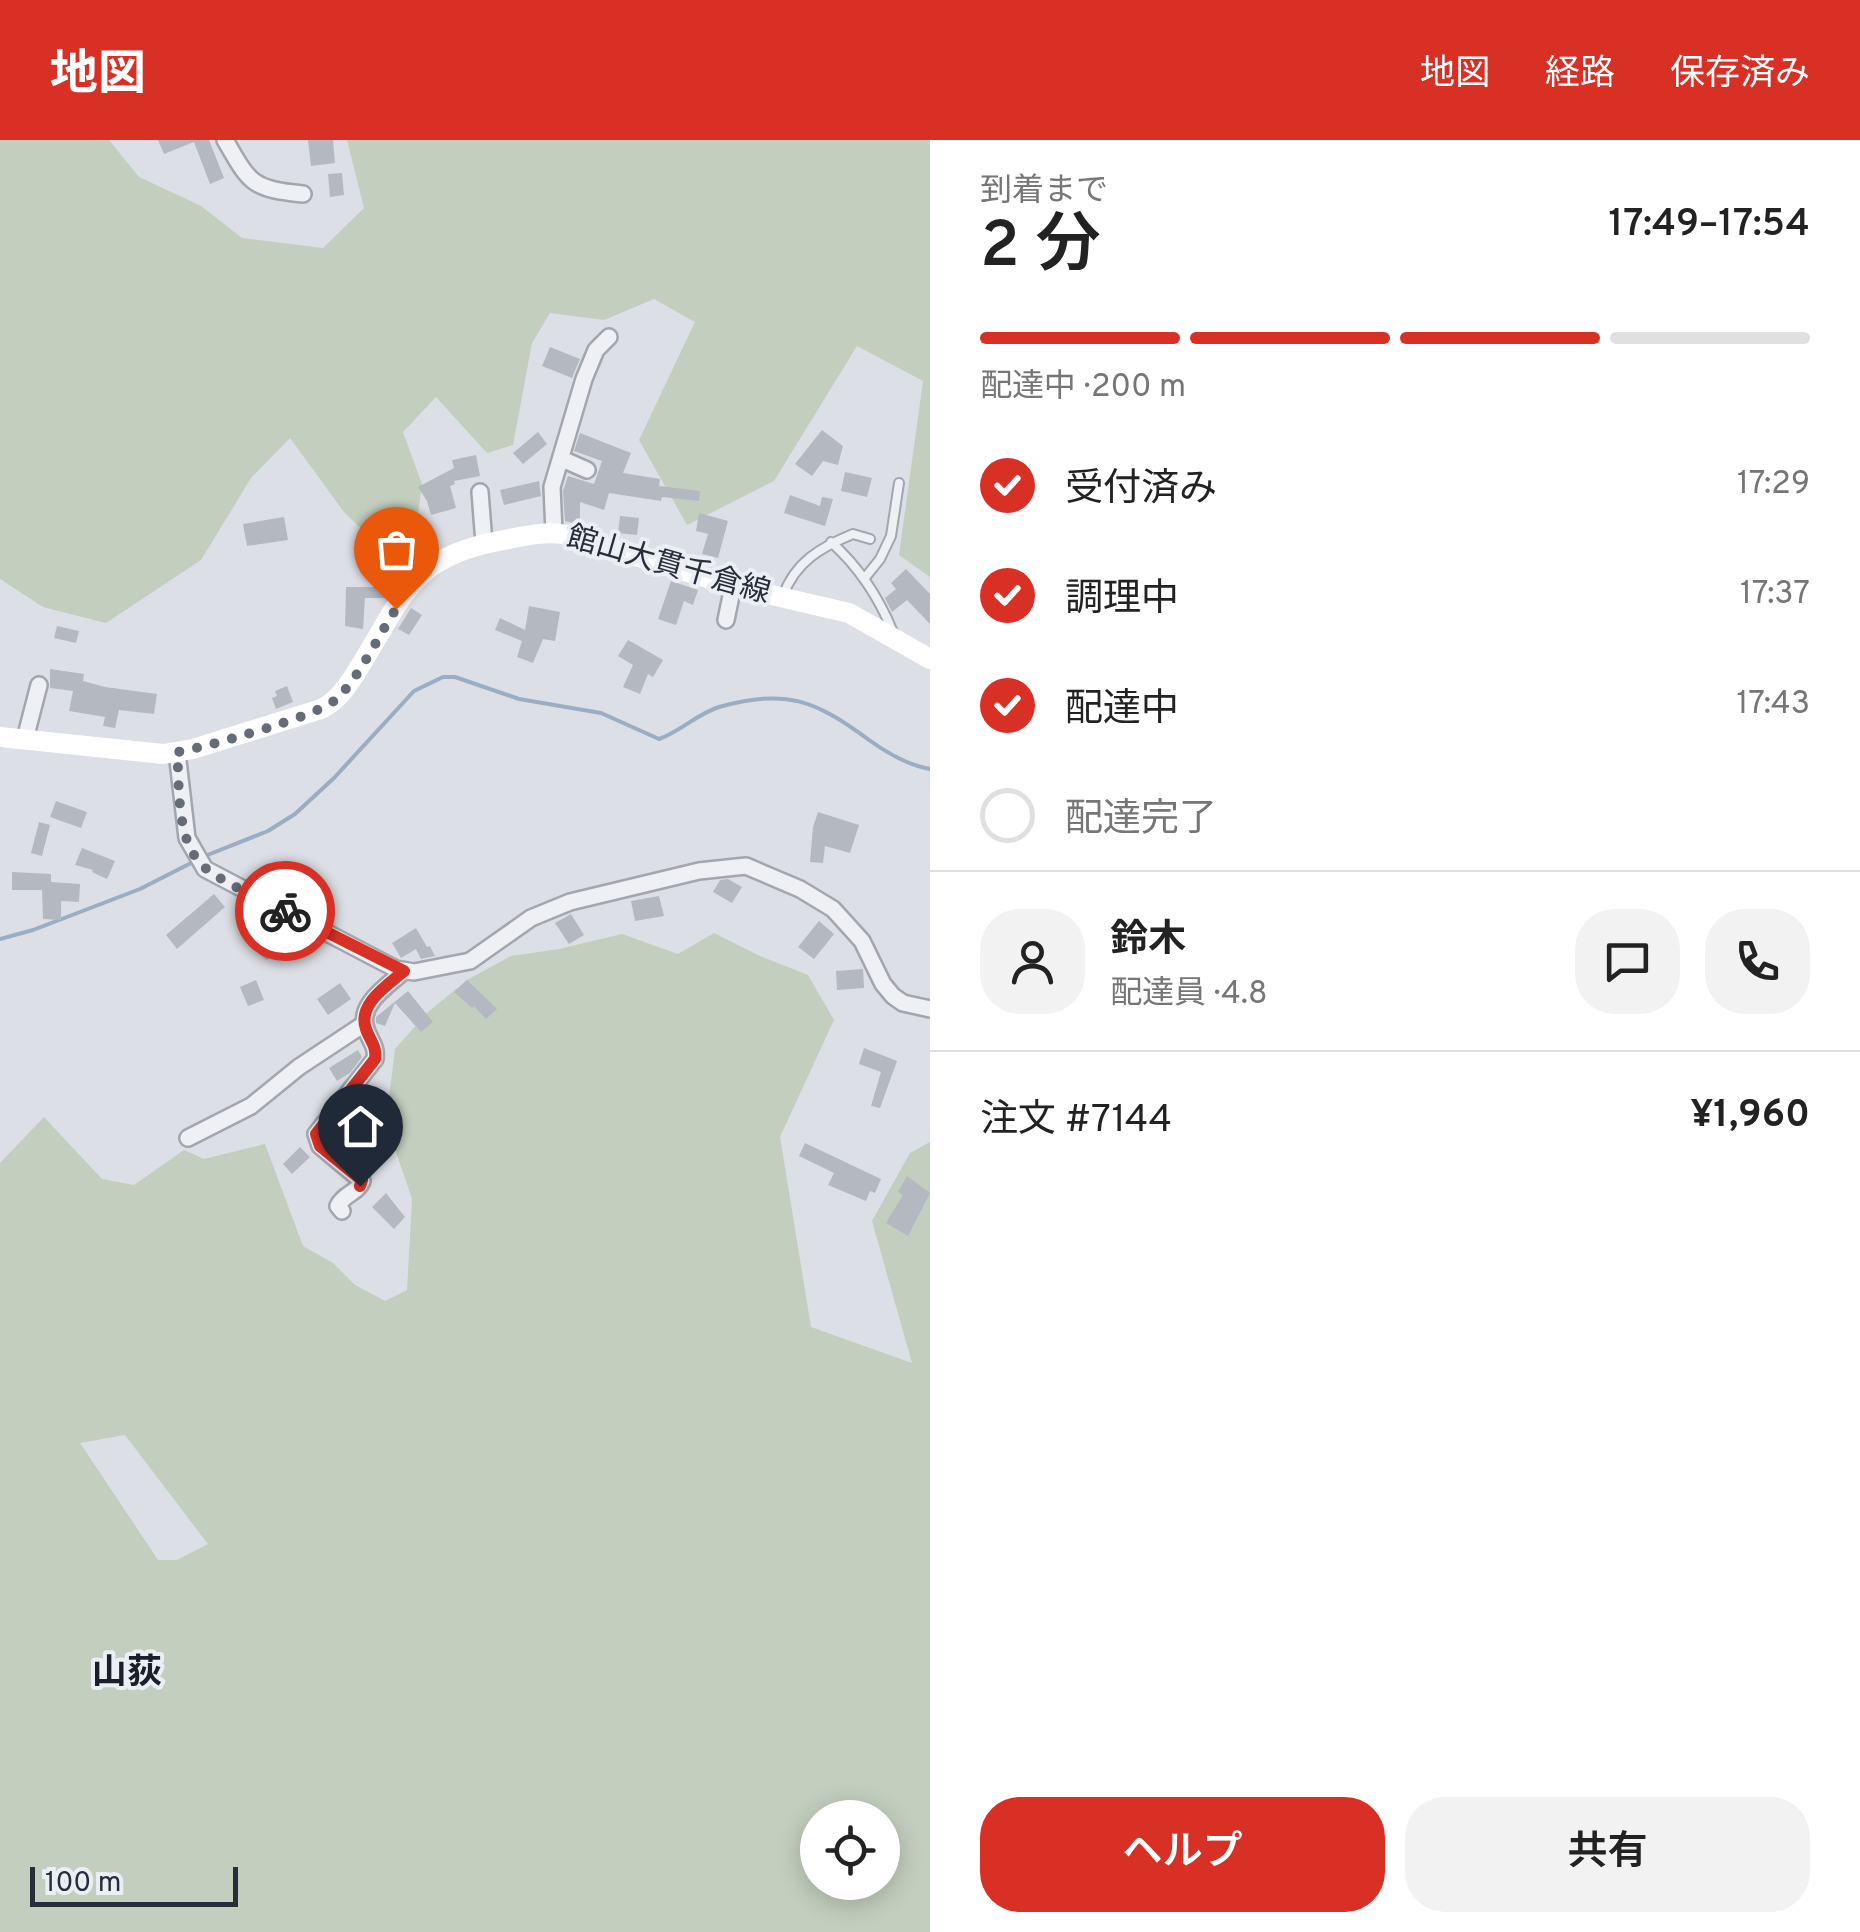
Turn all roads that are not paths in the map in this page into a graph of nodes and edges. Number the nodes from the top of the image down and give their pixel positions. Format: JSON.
{"nodes":[{"id":1,"x":225,"y":140,"type":"edge"},
{"id":2,"x":302,"y":194,"type":"dead end"},
{"id":3,"x":608,"y":337,"type":"dead end"},
{"id":4,"x":562,"y":460,"type":"junction"},
{"id":5,"x":587,"y":470,"type":"dead end"},
{"id":6,"x":899,"y":483,"type":"dead end"},
{"id":7,"x":480,"y":492,"type":"dead end"},
{"id":8,"x":554,"y":532,"type":"junction"},
{"id":9,"x":870,"y":538,"type":"dead end"},
{"id":10,"x":832,"y":542,"type":"junction"},
{"id":11,"x":484,"y":544,"type":"junction"},
{"id":12,"x":864,"y":580,"type":"junction"},
{"id":13,"x":733,"y":586,"type":"junction"},
{"id":14,"x":783,"y":596,"type":"junction"},
{"id":15,"x":726,"y":620,"type":"dead end"},
{"id":16,"x":894,"y":637,"type":"junction"},
{"id":17,"x":930,"y":659,"type":"edge"},
{"id":18,"x":39,"y":685,"type":"dead end"},
{"id":19,"x":0,"y":737,"type":"edge"},
{"id":20,"x":25,"y":738,"type":"junction"},
{"id":21,"x":177,"y":752,"type":"junction"},
{"id":22,"x":404,"y":971,"type":"junction"},
{"id":23,"x":930,"y":1009,"type":"edge"},
{"id":24,"x":364,"y":1024,"type":"junction"},
{"id":25,"x":188,"y":1138,"type":"dead end"},
{"id":26,"x":342,"y":1211,"type":"dead end"}],
"edges":[{"from":1,"to":2,"type":"street"},
{"from":3,"to":4,"type":"street"},
{"from":4,"to":5,"type":"street"},
{"from":4,"to":8,"type":"street"},
{"from":6,"to":12,"type":"lane"},
{"from":7,"to":11,"type":"street"},
{"from":8,"to":11,"type":"main road","name":"館山大貫千倉線"},
{"from":8,"to":13,"type":"main road","name":"館山大貫千倉線"},
{"from":9,"to":10,"type":"lane"},
{"from":10,"to":12,"type":"lane"},
{"from":10,"to":14,"type":"lane"},
{"from":11,"to":21,"type":"main road","name":"館山大貫千倉線"},
{"from":12,"to":16,"type":"lane"},
{"from":13,"to":14,"type":"main road","name":"館山大貫千倉線"},
{"from":13,"to":15,"type":"street"},
{"from":14,"to":16,"type":"main road","name":"館山大貫千倉線"},
{"from":16,"to":17,"type":"main road","name":"館山大貫千倉線"},
{"from":18,"to":20,"type":"street"},
{"from":19,"to":20,"type":"main road","name":"館山大貫千倉線"},
{"from":20,"to":21,"type":"main road","name":"館山大貫千倉線"},
{"from":21,"to":22,"type":"street"},
{"from":22,"to":23,"type":"street"},
{"from":22,"to":24,"type":"street"},
{"from":24,"to":25,"type":"street"},
{"from":24,"to":26,"type":"street"}]}
